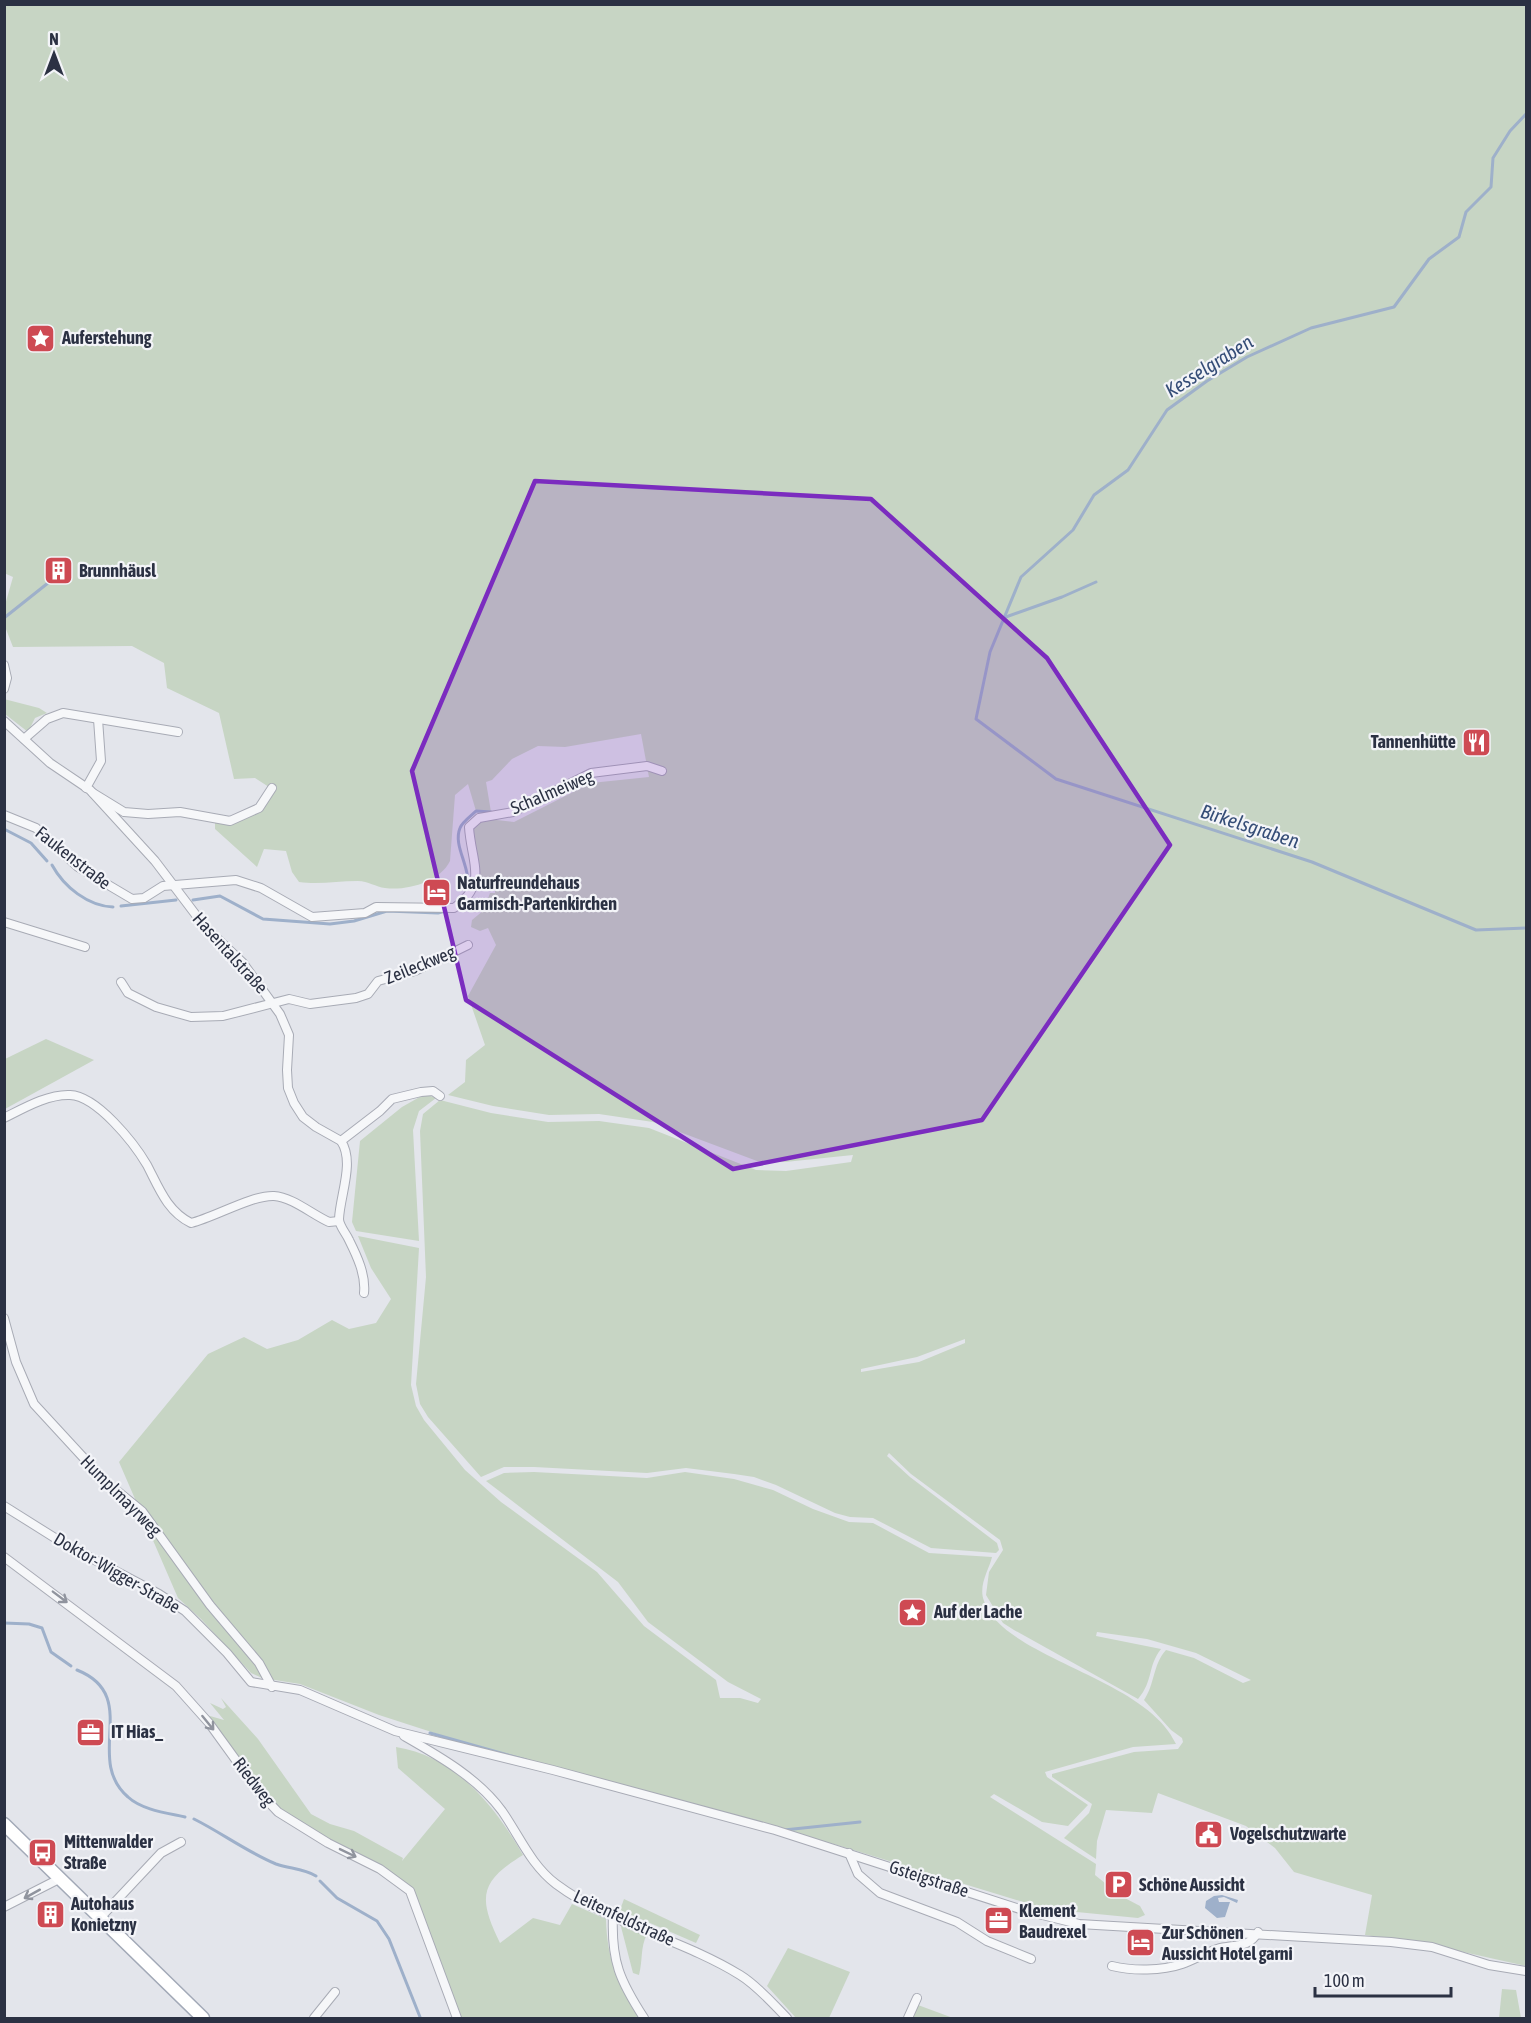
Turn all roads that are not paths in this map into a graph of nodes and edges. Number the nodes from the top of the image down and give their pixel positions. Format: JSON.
{"nodes":[{"id":1,"x":4,"y":665,"type":"edge"},
{"id":2,"x":4,"y":689,"type":"edge"},
{"id":3,"x":98,"y":719,"type":"junction"},
{"id":4,"x":4,"y":721,"type":"edge"},
{"id":5,"x":178,"y":732,"type":"dead end"},
{"id":6,"x":24,"y":739,"type":"junction"},
{"id":7,"x":662,"y":771,"type":"dead end"},
{"id":8,"x":88,"y":789,"type":"junction"},
{"id":9,"x":272,"y":789,"type":"dead end"},
{"id":10,"x":4,"y":814,"type":"edge"},
{"id":11,"x":173,"y":884,"type":"junction"},
{"id":12,"x":4,"y":922,"type":"edge"},
{"id":13,"x":468,"y":945,"type":"dead end"},
{"id":14,"x":85,"y":947,"type":"dead end"},
{"id":15,"x":121,"y":982,"type":"dead end"},
{"id":16,"x":273,"y":1003,"type":"junction"},
{"id":17,"x":440,"y":1096,"type":"dead end"},
{"id":18,"x":4,"y":1118,"type":"edge"},
{"id":19,"x":341,"y":1140,"type":"junction"},
{"id":20,"x":339,"y":1221,"type":"junction"},
{"id":21,"x":364,"y":1293,"type":"dead end"},
{"id":22,"x":4,"y":1318,"type":"edge"},
{"id":23,"x":4,"y":1506,"type":"edge"},
{"id":24,"x":4,"y":1557,"type":"edge"},
{"id":25,"x":272,"y":1688,"type":"junction"},
{"id":26,"x":395,"y":1731,"type":"junction"},
{"id":27,"x":553,"y":1770,"type":"joint"},
{"id":28,"x":4,"y":1824,"type":"edge"},
{"id":29,"x":181,"y":1842,"type":"dead end"},
{"id":30,"x":849,"y":1853,"type":"junction"},
{"id":31,"x":59,"y":1879,"type":"junction"},
{"id":32,"x":4,"y":1907,"type":"edge"},
{"id":33,"x":613,"y":1916,"type":"junction"},
{"id":34,"x":100,"y":1918,"type":"junction"},
{"id":35,"x":1258,"y":1932,"type":"junction"},
{"id":36,"x":1031,"y":1959,"type":"dead end"},
{"id":37,"x":1112,"y":1966,"type":"dead end"},
{"id":38,"x":1527,"y":1971,"type":"edge"},
{"id":39,"x":335,"y":1992,"type":"dead end"},
{"id":40,"x":916,"y":1998,"type":"dead end"},
{"id":41,"x":203,"y":2019,"type":"edge"},
{"id":42,"x":314,"y":2019,"type":"edge"},
{"id":43,"x":457,"y":2019,"type":"edge"},
{"id":44,"x":644,"y":2019,"type":"edge"},
{"id":45,"x":787,"y":2019,"type":"edge"},
{"id":46,"x":908,"y":2019,"type":"edge"}],
"edges":[{"from":1,"to":2,"type":"street"},
{"from":3,"to":5,"type":"street"},
{"from":3,"to":6,"type":"street"},
{"from":3,"to":8,"type":"street"},
{"from":4,"to":6,"type":"street"},
{"from":6,"to":8,"type":"street"},
{"from":7,"to":11,"type":"street","name":"Schalmeiweg"},
{"from":8,"to":9,"type":"street"},
{"from":8,"to":11,"type":"street","name":"Hasentalstraße"},
{"from":10,"to":11,"type":"street","name":"Faukenstraße"},
{"from":11,"to":16,"type":"street","name":"Hasentalstraße"},
{"from":12,"to":14,"type":"street"},
{"from":13,"to":16,"type":"street","name":"Zeileckweg"},
{"from":15,"to":16,"type":"street","name":"Zeileckweg"},
{"from":16,"to":19,"type":"street","name":"Hasentalstraße"},
{"from":17,"to":19,"type":"street"},
{"from":18,"to":20,"type":"street"},
{"from":19,"to":20,"type":"street"},
{"from":20,"to":21,"type":"street"},
{"from":22,"to":25,"type":"street","name":"Humplmayrweg"},
{"from":23,"to":25,"type":"street","name":"Doktor-Wigger-Straße"},
{"from":24,"to":43,"type":"street","name":"Riedweg","one_way":true},
{"from":25,"to":26,"type":"street","name":"Doktor-Wigger-Straße"},
{"from":26,"to":27,"type":"street","name":"Doktor-Wigger-Straße"},
{"from":26,"to":33,"type":"street","name":"Leitenfeldstraße"},
{"from":27,"to":30,"type":"street","name":"Gsteigstraße"},
{"from":28,"to":31,"type":"main road"},
{"from":29,"to":34,"type":"street"},
{"from":30,"to":35,"type":"street","name":"Gsteigstraße"},
{"from":30,"to":36,"type":"street","name":"Gsteigstraße"},
{"from":31,"to":32,"type":"street","one_way":true},
{"from":31,"to":34,"type":"main road"},
{"from":33,"to":44,"type":"street"},
{"from":33,"to":45,"type":"street","name":"Leitenfeldstraße"},
{"from":34,"to":41,"type":"main road"},
{"from":35,"to":37,"type":"street"},
{"from":35,"to":38,"type":"street","name":"Gsteigstraße"},
{"from":39,"to":42,"type":"street"},
{"from":40,"to":46,"type":"street"}]}
